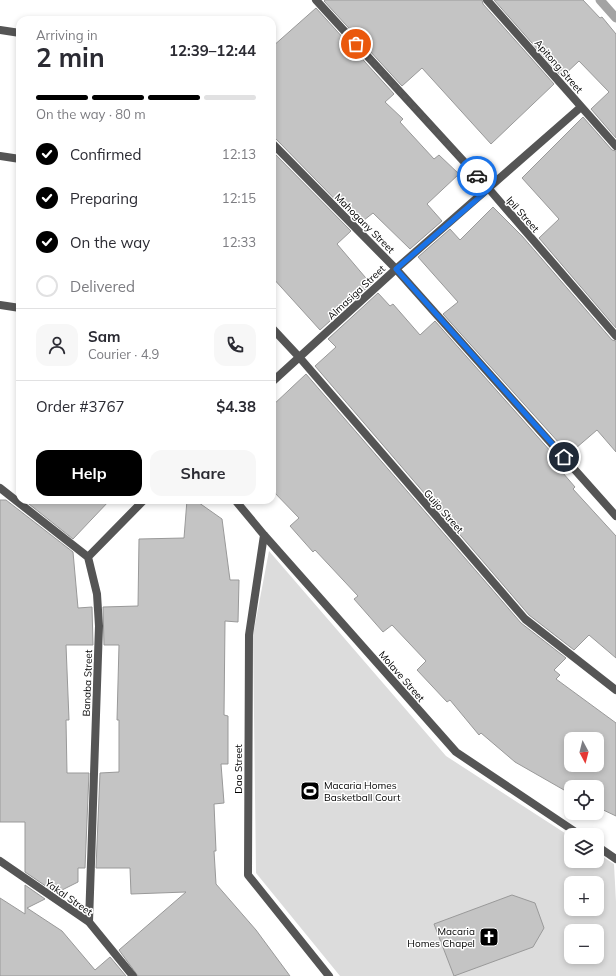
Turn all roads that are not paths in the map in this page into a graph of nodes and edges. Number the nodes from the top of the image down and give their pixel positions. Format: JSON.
{"nodes":[{"id":1,"x":316,"y":0,"type":"edge"},
{"id":2,"x":486,"y":0,"type":"edge"},
{"id":3,"x":0,"y":30,"type":"edge"},
{"id":4,"x":16,"y":32,"type":"edge"},
{"id":5,"x":582,"y":107,"type":"junction"},
{"id":6,"x":616,"y":146,"type":"edge"},
{"id":7,"x":276,"y":147,"type":"edge"},
{"id":8,"x":0,"y":156,"type":"edge"},
{"id":9,"x":16,"y":158,"type":"edge"},
{"id":10,"x":489,"y":189,"type":"junction"},
{"id":11,"x":396,"y":269,"type":"junction"},
{"id":12,"x":0,"y":305,"type":"edge"},
{"id":13,"x":16,"y":307,"type":"edge"},
{"id":14,"x":276,"y":332,"type":"edge"},
{"id":15,"x":616,"y":336,"type":"edge"},
{"id":16,"x":300,"y":358,"type":"junction"},
{"id":17,"x":276,"y":379,"type":"edge"},
{"id":18,"x":0,"y":488,"type":"edge"},
{"id":19,"x":16,"y":501,"type":"edge"},
{"id":20,"x":20,"y":504,"type":"edge"},
{"id":21,"x":140,"y":504,"type":"edge"},
{"id":22,"x":238,"y":504,"type":"edge"},
{"id":23,"x":616,"y":516,"type":"edge"},
{"id":24,"x":264,"y":536,"type":"junction"},
{"id":25,"x":88,"y":557,"type":"junction"},
{"id":26,"x":616,"y":690,"type":"edge"},
{"id":27,"x":570,"y":828,"type":"edge"},
{"id":28,"x":604,"y":851,"type":"edge"},
{"id":29,"x":616,"y":859,"type":"edge"},
{"id":30,"x":0,"y":861,"type":"edge"},
{"id":31,"x":89,"y":922,"type":"junction"},
{"id":32,"x":133,"y":976,"type":"edge"},
{"id":33,"x":329,"y":976,"type":"edge"}],
"edges":[{"from":1,"to":10,"type":"street","name":"Ipil Street"},
{"from":2,"to":5,"type":"street","name":"Apitong Street"},
{"from":3,"to":4,"type":"street"},
{"from":5,"to":6,"type":"street","name":"Apitong Street"},
{"from":5,"to":10,"type":"street","name":"Almasiga Street"},
{"from":7,"to":11,"type":"street","name":"Mahogany Street"},
{"from":8,"to":9,"type":"street"},
{"from":10,"to":11,"type":"street","name":"Almasiga Street"},
{"from":10,"to":15,"type":"street","name":"Ipil Street"},
{"from":11,"to":16,"type":"street","name":"Almasiga Street"},
{"from":11,"to":23,"type":"street","name":"Mahogany Street"},
{"from":12,"to":13,"type":"street"},
{"from":14,"to":16,"type":"street","name":"Guijo Street"},
{"from":16,"to":17,"type":"street","name":"Almasiga Street"},
{"from":16,"to":26,"type":"street","name":"Guijo Street"},
{"from":18,"to":19,"type":"street"},
{"from":20,"to":25,"type":"street"},
{"from":21,"to":25,"type":"street"},
{"from":22,"to":24,"type":"street","name":"Molave Street"},
{"from":24,"to":27,"type":"street","name":"Molave Street"},
{"from":24,"to":33,"type":"street","name":"Dao Street"},
{"from":25,"to":31,"type":"street","name":"Banaba Street"},
{"from":28,"to":29,"type":"street"},
{"from":30,"to":31,"type":"street","name":"Yakal Street"},
{"from":31,"to":32,"type":"street","name":"Yakal Street"}]}
